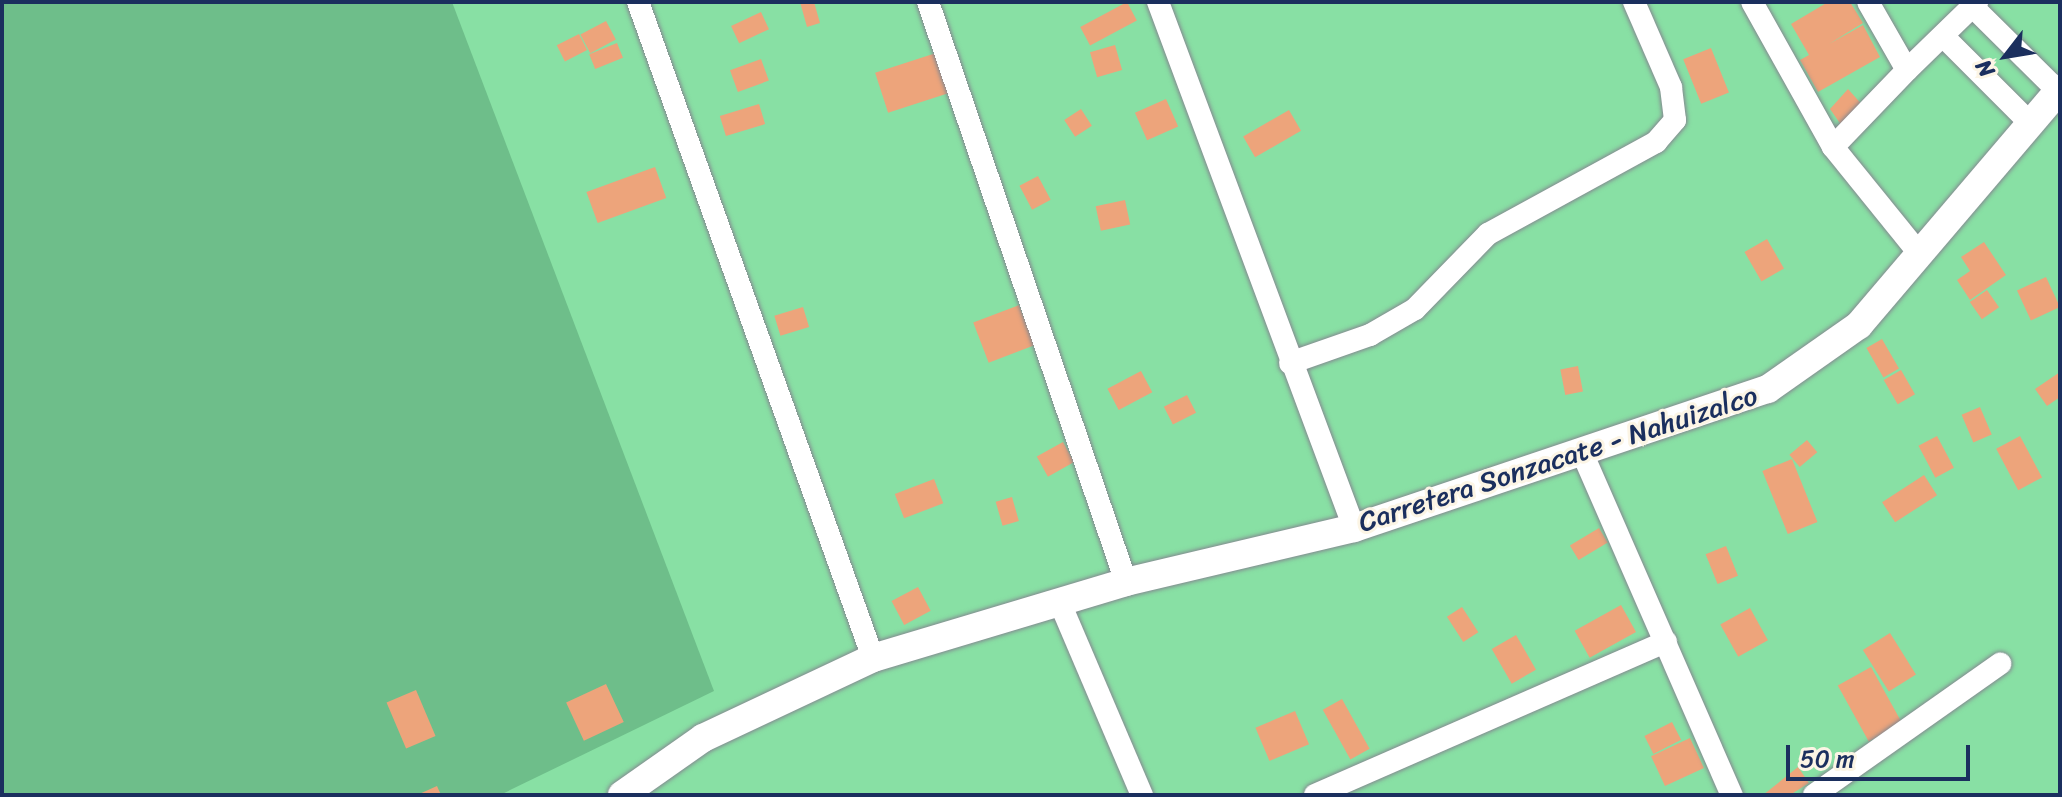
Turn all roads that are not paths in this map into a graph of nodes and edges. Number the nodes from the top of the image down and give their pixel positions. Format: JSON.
{"nodes":[{"id":1,"x":638,"y":2,"type":"edge"},
{"id":2,"x":928,"y":2,"type":"edge"},
{"id":3,"x":1158,"y":2,"type":"edge"},
{"id":4,"x":1634,"y":2,"type":"edge"},
{"id":5,"x":1752,"y":2,"type":"edge"},
{"id":6,"x":1868,"y":2,"type":"edge"},
{"id":7,"x":1975,"y":4,"type":"edge"},
{"id":8,"x":1944,"y":37,"type":"junction"},
{"id":9,"x":1907,"y":70,"type":"junction"},
{"id":10,"x":2059,"y":90,"type":"edge"},
{"id":11,"x":2028,"y":121,"type":"junction"},
{"id":12,"x":1833,"y":147,"type":"junction"},
{"id":13,"x":1918,"y":252,"type":"junction"},
{"id":14,"x":1290,"y":363,"type":"junction"},
{"id":15,"x":1584,"y":457,"type":"junction"},
{"id":16,"x":1354,"y":528,"type":"junction"},
{"id":17,"x":1126,"y":582,"type":"junction"},
{"id":18,"x":1060,"y":603,"type":"junction"},
{"id":19,"x":1666,"y":642,"type":"junction"},
{"id":20,"x":873,"y":658,"type":"junction"},
{"id":21,"x":2000,"y":664,"type":"dead end"},
{"id":22,"x":622,"y":795,"type":"edge"},
{"id":23,"x":1142,"y":795,"type":"edge"},
{"id":24,"x":1315,"y":795,"type":"edge"},
{"id":25,"x":1732,"y":795,"type":"edge"},
{"id":26,"x":1814,"y":795,"type":"edge"}],
"edges":[{"from":1,"to":20,"type":"street"},
{"from":2,"to":17,"type":"street"},
{"from":3,"to":14,"type":"street"},
{"from":4,"to":14,"type":"street"},
{"from":5,"to":12,"type":"street"},
{"from":6,"to":9,"type":"street"},
{"from":7,"to":8,"type":"street"},
{"from":7,"to":10,"type":"street"},
{"from":8,"to":9,"type":"street"},
{"from":8,"to":11,"type":"street"},
{"from":9,"to":12,"type":"street"},
{"from":10,"to":11,"type":"street","name":"Carretera Sonzacate - Nahuizalco"},
{"from":11,"to":13,"type":"street","name":"Carretera Sonzacate - Nahuizalco"},
{"from":12,"to":13,"type":"street"},
{"from":13,"to":15,"type":"street","name":"Carretera Sonzacate - Nahuizalco"},
{"from":14,"to":16,"type":"street"},
{"from":15,"to":16,"type":"street","name":"Carretera Sonzacate - Nahuizalco"},
{"from":15,"to":19,"type":"street"},
{"from":16,"to":17,"type":"street","name":"Carretera Sonzacate - Nahuizalco"},
{"from":17,"to":18,"type":"street","name":"Carretera Sonzacate - Nahuizalco"},
{"from":18,"to":20,"type":"street","name":"Carretera Sonzacate - Nahuizalco"},
{"from":18,"to":23,"type":"street"},
{"from":19,"to":24,"type":"street"},
{"from":19,"to":25,"type":"street"},
{"from":20,"to":22,"type":"street","name":"Carretera Sonzacate - Nahuizalco"},
{"from":21,"to":26,"type":"street"}]}
